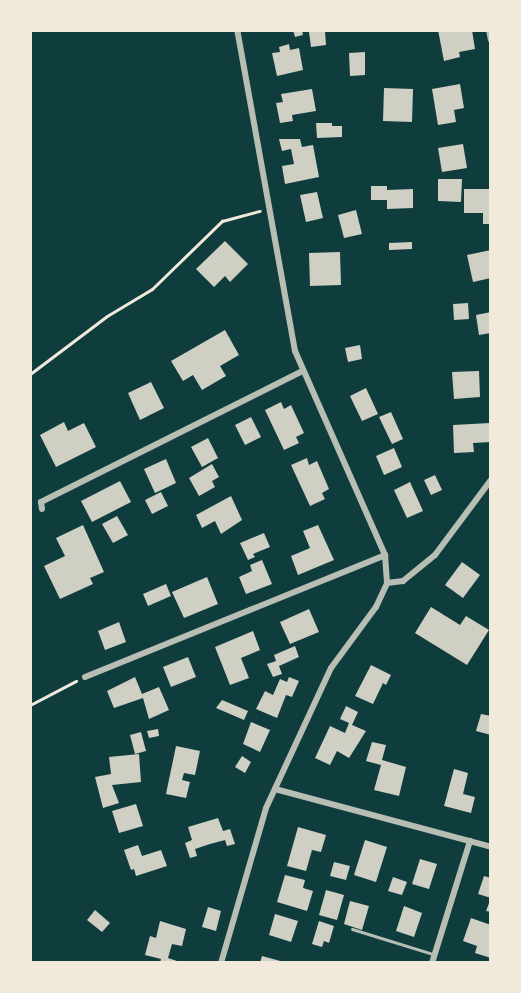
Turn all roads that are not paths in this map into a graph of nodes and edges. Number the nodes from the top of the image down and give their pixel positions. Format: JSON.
{"nodes":[{"id":1,"x":237,"y":30,"type":"edge"},
{"id":2,"x":489,"y":30,"type":"edge"},
{"id":3,"x":491,"y":40,"type":"edge"},
{"id":4,"x":303,"y":371,"type":"junction"},
{"id":5,"x":491,"y":480,"type":"edge"},
{"id":6,"x":42,"y":508,"type":"dead end"},
{"id":7,"x":385,"y":555,"type":"junction"},
{"id":8,"x":387,"y":583,"type":"junction"},
{"id":9,"x":85,"y":677,"type":"road end"},
{"id":10,"x":274,"y":789,"type":"junction"},
{"id":11,"x":470,"y":842,"type":"junction"},
{"id":12,"x":491,"y":847,"type":"edge"},
{"id":13,"x":352,"y":929,"type":"dead end"},
{"id":14,"x":435,"y":954,"type":"junction"},
{"id":15,"x":221,"y":963,"type":"edge"},
{"id":16,"x":432,"y":963,"type":"edge"}],
"edges":[{"from":1,"to":4,"type":"street"},
{"from":2,"to":3,"type":"street"},
{"from":4,"to":6,"type":"street"},
{"from":4,"to":7,"type":"street"},
{"from":5,"to":8,"type":"street"},
{"from":7,"to":8,"type":"street"},
{"from":7,"to":9,"type":"street"},
{"from":8,"to":10,"type":"street"},
{"from":10,"to":11,"type":"street"},
{"from":10,"to":15,"type":"street"},
{"from":11,"to":12,"type":"street"},
{"from":11,"to":14,"type":"street"},
{"from":13,"to":14,"type":"lane"},
{"from":14,"to":16,"type":"street"}]}
